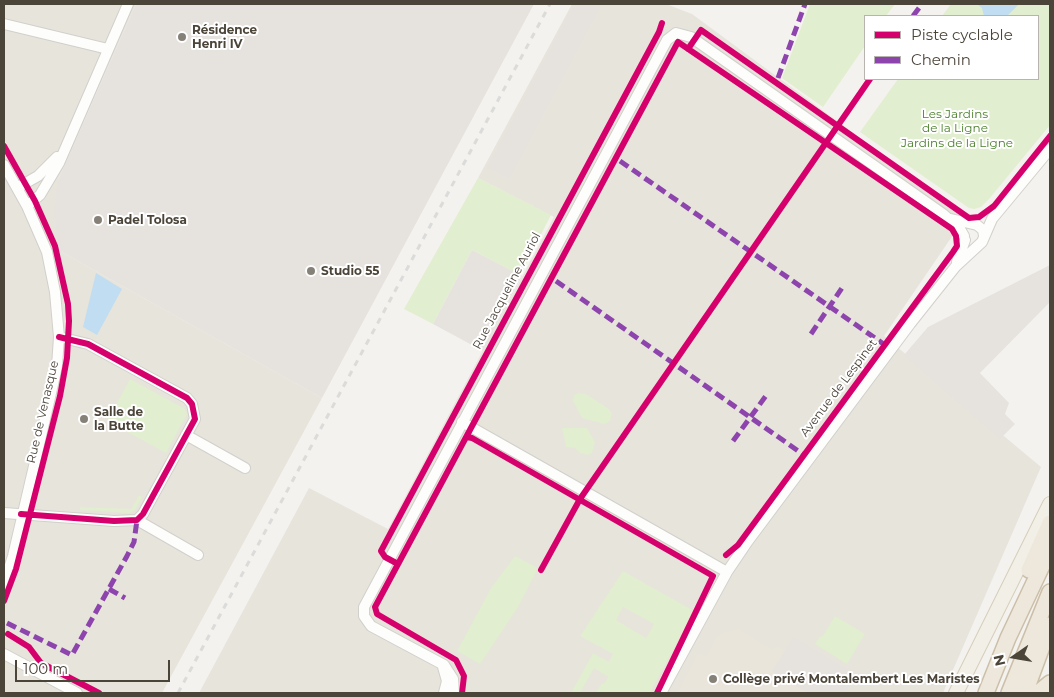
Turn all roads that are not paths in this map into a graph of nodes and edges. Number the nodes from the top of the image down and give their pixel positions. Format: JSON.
{"nodes":[{"id":1,"x":128,"y":4,"type":"edge"},
{"id":2,"x":4,"y":24,"type":"edge"},
{"id":3,"x":108,"y":49,"type":"junction"},
{"id":4,"x":67,"y":144,"type":"junction"},
{"id":5,"x":1050,"y":149,"type":"edge"},
{"id":6,"x":4,"y":164,"type":"edge"},
{"id":7,"x":17,"y":188,"type":"junction"},
{"id":8,"x":26,"y":206,"type":"junction"},
{"id":9,"x":950,"y":219,"type":"junction"},
{"id":10,"x":992,"y":219,"type":"junction"},
{"id":11,"x":975,"y":225,"type":"junction"},
{"id":12,"x":984,"y":236,"type":"junction"},
{"id":13,"x":964,"y":238,"type":"junction"},
{"id":14,"x":977,"y":245,"type":"junction"},
{"id":15,"x":956,"y":266,"type":"junction"},
{"id":16,"x":59,"y":337,"type":"junction"},
{"id":17,"x":462,"y":422,"type":"junction"},
{"id":18,"x":186,"y":435,"type":"junction"},
{"id":19,"x":245,"y":468,"type":"dead end"},
{"id":20,"x":1050,"y":504,"type":"edge"},
{"id":21,"x":4,"y":513,"type":"edge"},
{"id":22,"x":26,"y":514,"type":"junction"},
{"id":23,"x":137,"y":520,"type":"junction"},
{"id":24,"x":1050,"y":523,"type":"edge"},
{"id":25,"x":1050,"y":549,"type":"edge"},
{"id":26,"x":198,"y":555,"type":"dead end"},
{"id":27,"x":727,"y":572,"type":"junction"},
{"id":28,"x":4,"y":584,"type":"edge"},
{"id":29,"x":1050,"y":592,"type":"edge"},
{"id":30,"x":1050,"y":626,"type":"edge"},
{"id":31,"x":1008,"y":638,"type":"junction"},
{"id":32,"x":4,"y":654,"type":"edge"},
{"id":33,"x":440,"y":662,"type":"junction"},
{"id":34,"x":1050,"y":683,"type":"edge"},
{"id":35,"x":77,"y":693,"type":"edge"},
{"id":36,"x":444,"y":693,"type":"edge"},
{"id":37,"x":454,"y":693,"type":"edge"},
{"id":38,"x":661,"y":693,"type":"edge"},
{"id":39,"x":956,"y":693,"type":"edge"},
{"id":40,"x":986,"y":693,"type":"edge"},
{"id":41,"x":1009,"y":693,"type":"edge"},
{"id":42,"x":1025,"y":693,"type":"edge"},
{"id":43,"x":1038,"y":693,"type":"edge"}],
"edges":[{"from":1,"to":3,"type":"street"},
{"from":2,"to":3,"type":"street"},
{"from":3,"to":4,"type":"street"},
{"from":4,"to":7,"type":"street"},
{"from":4,"to":8,"type":"street"},
{"from":5,"to":10,"type":"street"},
{"from":6,"to":7,"type":"street","name":"Rue de Venasque"},
{"from":7,"to":8,"type":"street","name":"Rue de Venasque"},
{"from":8,"to":16,"type":"street","name":"Rue de Venasque"},
{"from":9,"to":11,"type":"street","name":"Rue Jacqueline Auriol"},
{"from":9,"to":13,"type":"street","name":"Rue Jacqueline Auriol"},
{"from":9,"to":17,"type":"street","name":"Rue Jacqueline Auriol"},
{"from":10,"to":11,"type":"street"},
{"from":10,"to":12,"type":"street"},
{"from":11,"to":12,"type":"street"},
{"from":11,"to":13,"type":"street"},
{"from":12,"to":14,"type":"street"},
{"from":13,"to":14,"type":"street"},
{"from":13,"to":15,"type":"street","name":"Avenue de Lespinet"},
{"from":14,"to":15,"type":"street","name":"Avenue de Lespinet"},
{"from":15,"to":27,"type":"street","name":"Avenue de Lespinet"},
{"from":16,"to":18,"type":"street"},
{"from":16,"to":22,"type":"street","name":"Rue de Venasque"},
{"from":17,"to":27,"type":"street"},
{"from":17,"to":33,"type":"street","name":"Rue Jacqueline Auriol"},
{"from":18,"to":19,"type":"street"},
{"from":18,"to":23,"type":"street"},
{"from":20,"to":39,"type":"main road"},
{"from":21,"to":22,"type":"street"},
{"from":22,"to":23,"type":"street"},
{"from":22,"to":28,"type":"street","name":"Rue de Venasque"},
{"from":23,"to":26,"type":"street"},
{"from":24,"to":31,"type":"highway"},
{"from":25,"to":31,"type":"highway"},
{"from":27,"to":38,"type":"street","name":"Avenue de Lespinet"},
{"from":29,"to":41,"type":"highway"},
{"from":30,"to":42,"type":"highway"},
{"from":31,"to":40,"type":"highway"},
{"from":32,"to":35,"type":"street"},
{"from":33,"to":36,"type":"street"},
{"from":33,"to":37,"type":"street"},
{"from":34,"to":43,"type":"highway"}]}
